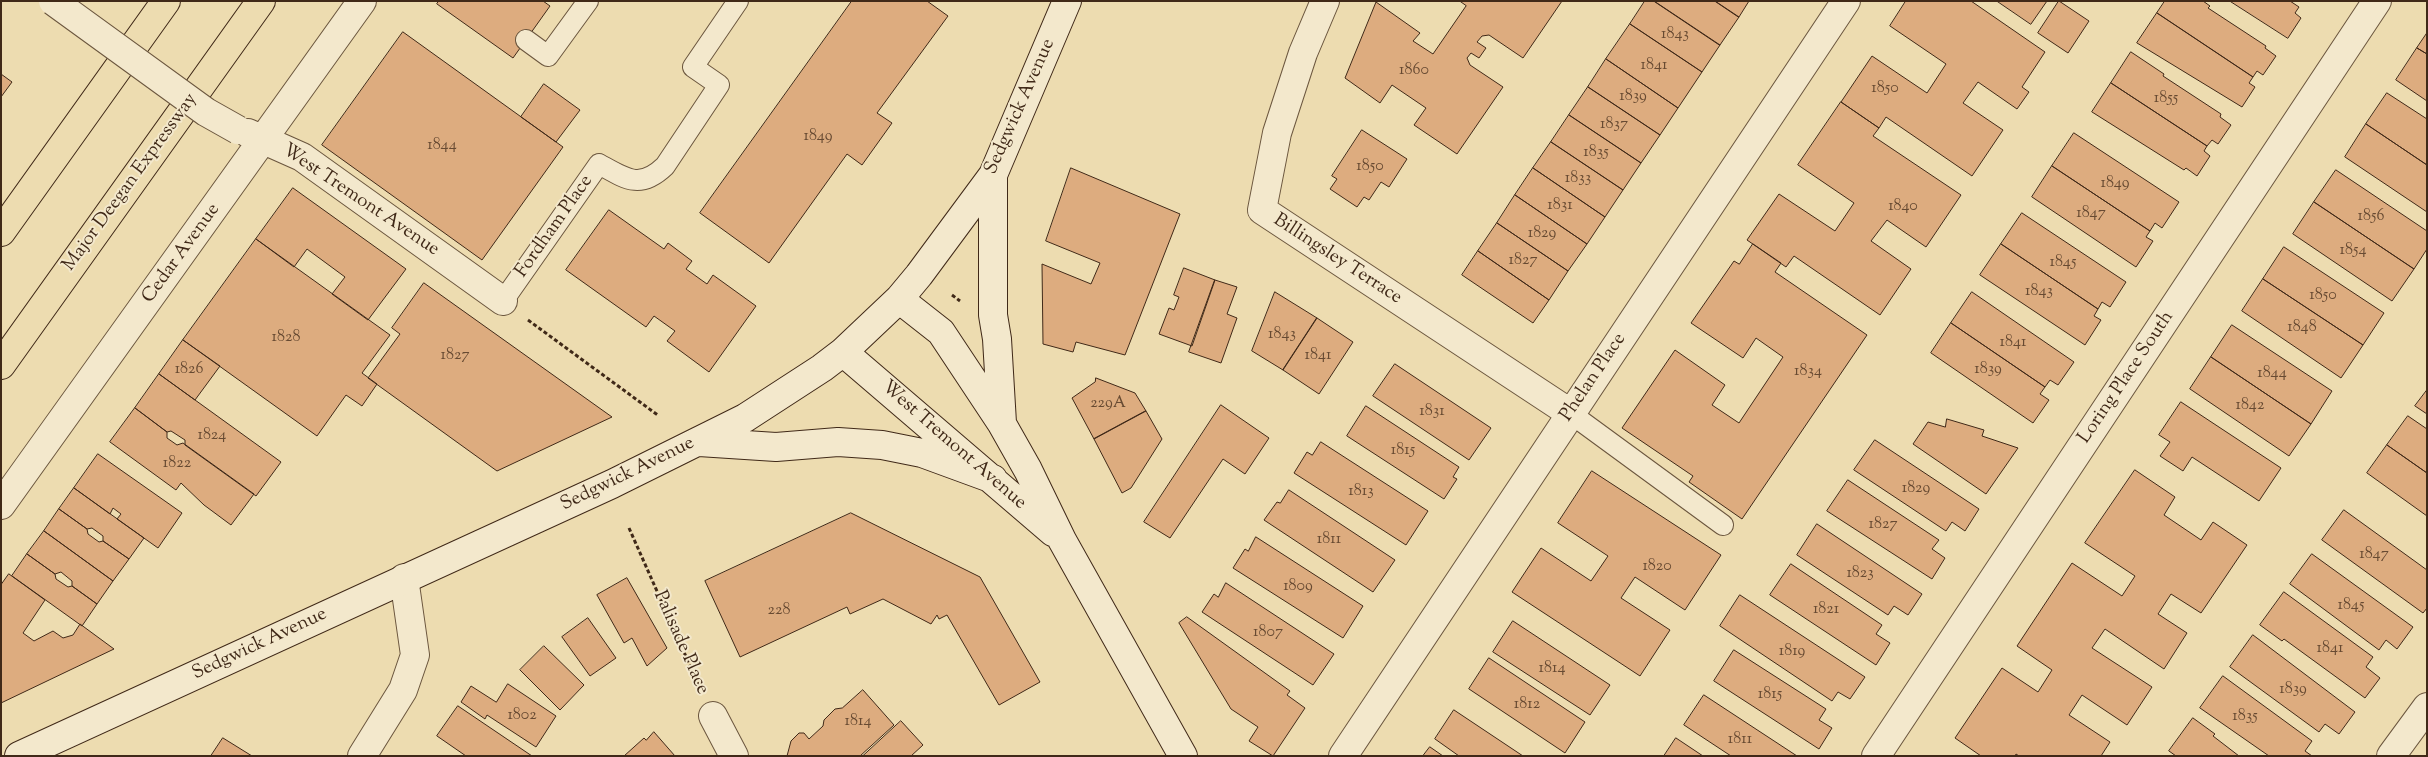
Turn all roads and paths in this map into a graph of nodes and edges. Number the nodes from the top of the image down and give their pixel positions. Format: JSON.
{"nodes":[{"id":1,"x":52,"y":1,"type":"edge"},
{"id":2,"x":166,"y":1,"type":"edge"},
{"id":3,"x":261,"y":1,"type":"edge"},
{"id":4,"x":362,"y":1,"type":"edge"},
{"id":5,"x":588,"y":1,"type":"edge"},
{"id":6,"x":738,"y":1,"type":"edge"},
{"id":7,"x":1067,"y":1,"type":"edge"},
{"id":8,"x":1325,"y":1,"type":"edge"},
{"id":9,"x":1846,"y":1,"type":"edge"},
{"id":10,"x":2377,"y":1,"type":"edge"},
{"id":11,"x":526,"y":40,"type":"dead end"},
{"id":12,"x":264,"y":139,"type":"junction"},
{"id":13,"x":993,"y":175,"type":"junction"},
{"id":14,"x":1,"y":232,"type":"edge"},
{"id":15,"x":899,"y":299,"type":"junction"},
{"id":16,"x":503,"y":301,"type":"junction"},
{"id":17,"x":843,"y":352,"type":"junction"},
{"id":18,"x":1,"y":365,"type":"edge"},
{"id":19,"x":1570,"y":413,"type":"junction"},
{"id":20,"x":659,"y":416,"type":"dead end"},
{"id":21,"x":1002,"y":424,"type":"junction"},
{"id":22,"x":697,"y":442,"type":"junction"},
{"id":23,"x":993,"y":479,"type":"junction"},
{"id":24,"x":1,"y":505,"type":"edge"},
{"id":25,"x":1724,"y":525,"type":"dead end"},
{"id":26,"x":629,"y":528,"type":"dead end"},
{"id":27,"x":1062,"y":540,"type":"junction"},
{"id":28,"x":404,"y":578,"type":"junction"},
{"id":29,"x":2427,"y":707,"type":"edge"},
{"id":30,"x":713,"y":716,"type":"joint"},
{"id":31,"x":19,"y":756,"type":"edge"},
{"id":32,"x":362,"y":756,"type":"edge"},
{"id":33,"x":734,"y":756,"type":"edge"},
{"id":34,"x":1183,"y":756,"type":"edge"},
{"id":35,"x":1343,"y":756,"type":"edge"},
{"id":36,"x":1876,"y":756,"type":"edge"},
{"id":37,"x":2391,"y":756,"type":"edge"}],
"edges":[{"from":1,"to":12,"type":"street","name":"West Tremont Avenue","bridge":true},
{"from":2,"to":14,"type":"highway"},
{"from":3,"to":18,"type":"highway","name":"Major Deegan Expressway"},
{"from":4,"to":12,"type":"street","name":"Cedar Avenue"},
{"from":5,"to":11,"type":"lane"},
{"from":6,"to":16,"type":"lane","name":"Fordham Place"},
{"from":7,"to":13,"type":"street","name":"Sedgwick Avenue"},
{"from":8,"to":19,"type":"street","name":"Billingsley Terrace"},
{"from":9,"to":19,"type":"street","name":"Phelan Place"},
{"from":10,"to":36,"type":"street","name":"Loring Place South"},
{"from":12,"to":16,"type":"street","name":"West Tremont Avenue"},
{"from":12,"to":24,"type":"street","name":"Cedar Avenue"},
{"from":13,"to":15,"type":"street","name":"Sedgwick Avenue"},
{"from":13,"to":21,"type":"street"},
{"from":15,"to":17,"type":"street","name":"Sedgwick Avenue"},
{"from":15,"to":21,"type":"street","name":"West Tremont Avenue"},
{"from":16,"to":20,"type":"path"},
{"from":17,"to":22,"type":"street","name":"Sedgwick Avenue"},
{"from":17,"to":23,"type":"street","name":"West Tremont Avenue"},
{"from":19,"to":25,"type":"lane"},
{"from":19,"to":35,"type":"street","name":"Phelan Place"},
{"from":21,"to":27,"type":"street","name":"West Tremont Avenue"},
{"from":22,"to":23,"type":"street"},
{"from":22,"to":28,"type":"street","name":"Sedgwick Avenue"},
{"from":23,"to":27,"type":"street","name":"West Tremont Avenue"},
{"from":26,"to":30,"type":"path","name":"Palisade Place"},
{"from":27,"to":34,"type":"street","name":"West Tremont Avenue"},
{"from":28,"to":31,"type":"street","name":"Sedgwick Avenue"},
{"from":28,"to":32,"type":"street"},
{"from":29,"to":37,"type":"street"},
{"from":30,"to":33,"type":"street","name":"Palisade Place"}]}
